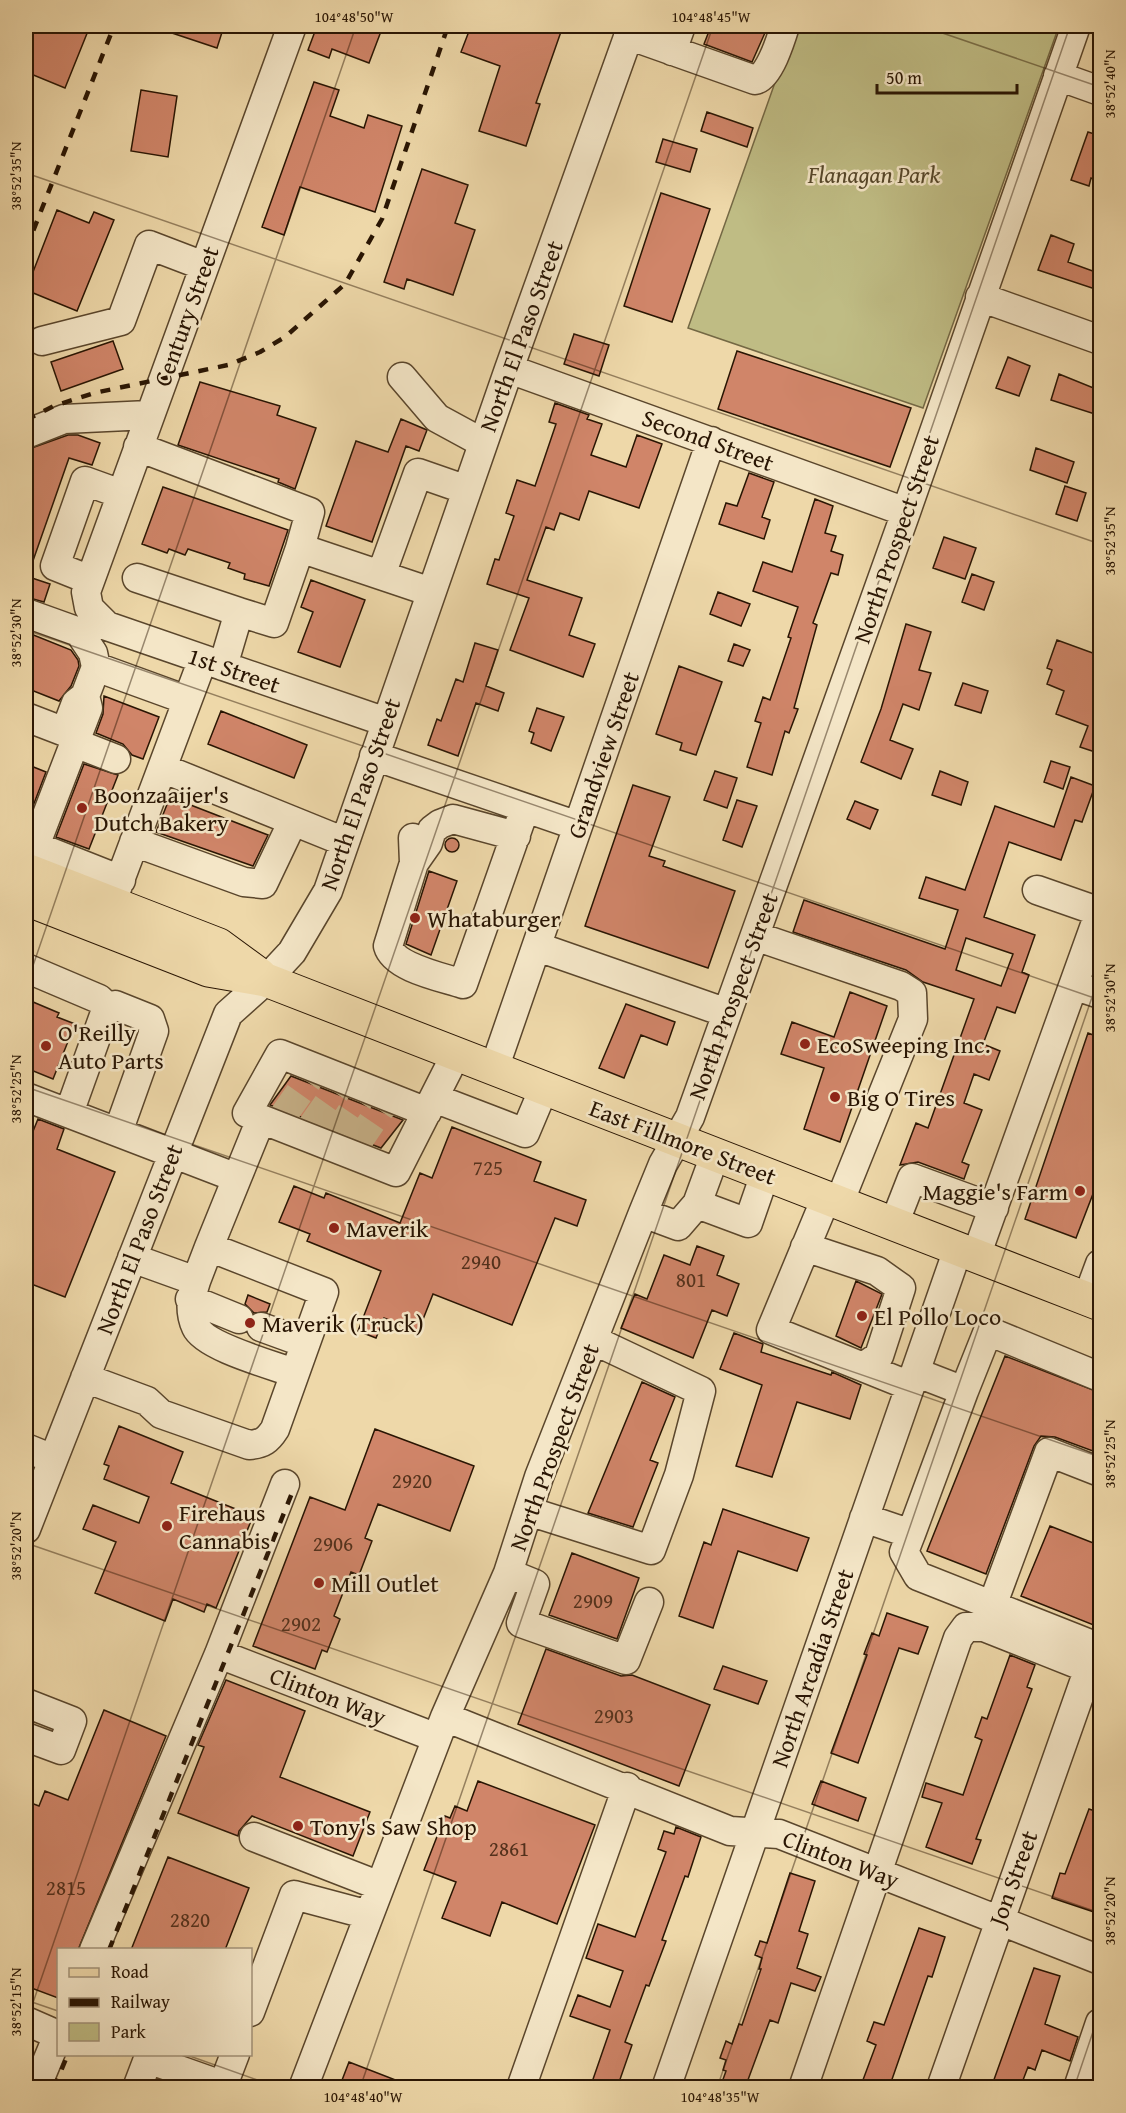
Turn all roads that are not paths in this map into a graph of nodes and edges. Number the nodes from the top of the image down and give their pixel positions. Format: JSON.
{"nodes":[{"id":1,"x":292,"y":26,"type":"edge"},
{"id":2,"x":786,"y":26,"type":"edge"},
{"id":3,"x":1076,"y":26,"type":"edge"},
{"id":4,"x":630,"y":30,"type":"edge"},
{"id":5,"x":676,"y":38,"type":"edge"},
{"id":6,"x":1058,"y":76,"type":"junction"},
{"id":7,"x":1101,"y":91,"type":"edge"},
{"id":8,"x":204,"y":266,"type":"junction"},
{"id":9,"x":980,"y":297,"type":"junction"},
{"id":10,"x":1101,"y":340,"type":"edge"},
{"id":11,"x":42,"y":341,"type":"dead end"},
{"id":12,"x":509,"y":369,"type":"junction"},
{"id":13,"x":402,"y":377,"type":"dead end"},
{"id":14,"x":149,"y":415,"type":"junction"},
{"id":15,"x":26,"y":434,"type":"edge"},
{"id":16,"x":711,"y":441,"type":"junction"},
{"id":17,"x":483,"y":443,"type":"junction"},
{"id":18,"x":138,"y":447,"type":"junction"},
{"id":19,"x":467,"y":490,"type":"junction"},
{"id":20,"x":121,"y":494,"type":"junction"},
{"id":21,"x":906,"y":512,"type":"junction"},
{"id":22,"x":300,"y":548,"type":"junction"},
{"id":23,"x":381,"y":575,"type":"junction"},
{"id":24,"x":137,"y":578,"type":"dead end"},
{"id":25,"x":90,"y":580,"type":"junction"},
{"id":26,"x":431,"y":592,"type":"junction"},
{"id":27,"x":26,"y":612,"type":"edge"},
{"id":28,"x":239,"y":612,"type":"junction"},
{"id":29,"x":90,"y":621,"type":"junction"},
{"id":30,"x":140,"y":638,"type":"junction"},
{"id":31,"x":213,"y":663,"type":"junction"},
{"id":32,"x":96,"y":667,"type":"junction"},
{"id":33,"x":126,"y":678,"type":"junction"},
{"id":34,"x":84,"y":696,"type":"junction"},
{"id":35,"x":187,"y":700,"type":"junction"},
{"id":36,"x":26,"y":717,"type":"edge"},
{"id":37,"x":386,"y":722,"type":"junction"},
{"id":38,"x":75,"y":743,"type":"junction"},
{"id":39,"x":374,"y":756,"type":"junction"},
{"id":40,"x":116,"y":759,"type":"dead end"},
{"id":41,"x":162,"y":768,"type":"junction"},
{"id":42,"x":293,"y":821,"type":"junction"},
{"id":43,"x":520,"y":823,"type":"junction"},
{"id":44,"x":578,"y":826,"type":"junction"},
{"id":45,"x":134,"y":842,"type":"junction"},
{"id":46,"x":345,"y":842,"type":"junction"},
{"id":47,"x":415,"y":842,"type":"junction"},
{"id":48,"x":28,"y":857,"type":"edge"},
{"id":49,"x":1037,"y":890,"type":"dead end"},
{"id":50,"x":116,"y":892,"type":"junction"},
{"id":51,"x":26,"y":899,"type":"edge"},
{"id":52,"x":1100,"y":911,"type":"edge"},
{"id":53,"x":755,"y":936,"type":"junction"},
{"id":54,"x":538,"y":947,"type":"junction"},
{"id":55,"x":26,"y":968,"type":"edge"},
{"id":56,"x":266,"y":980,"type":"junction"},
{"id":57,"x":1088,"y":990,"type":"edge"},
{"id":58,"x":107,"y":1007,"type":"junction"},
{"id":59,"x":727,"y":1013,"type":"junction"},
{"id":60,"x":456,"y":1054,"type":"junction"},
{"id":61,"x":494,"y":1069,"type":"junction"},
{"id":62,"x":544,"y":1088,"type":"junction"},
{"id":63,"x":26,"y":1097,"type":"edge"},
{"id":64,"x":431,"y":1105,"type":"junction"},
{"id":65,"x":69,"y":1113,"type":"junction"},
{"id":66,"x":274,"y":1120,"type":"junction"},
{"id":67,"x":118,"y":1132,"type":"junction"},
{"id":68,"x":677,"y":1140,"type":"junction"},
{"id":69,"x":174,"y":1152,"type":"junction"},
{"id":70,"x":715,"y":1155,"type":"junction"},
{"id":71,"x":765,"y":1174,"type":"junction"},
{"id":72,"x":237,"y":1178,"type":"junction"},
{"id":73,"x":832,"y":1201,"type":"junction"},
{"id":74,"x":697,"y":1204,"type":"junction"},
{"id":75,"x":994,"y":1208,"type":"junction"},
{"id":76,"x":643,"y":1213,"type":"junction"},
{"id":77,"x":894,"y":1224,"type":"junction"},
{"id":78,"x":209,"y":1247,"type":"junction"},
{"id":79,"x":805,"y":1247,"type":"junction"},
{"id":80,"x":967,"y":1252,"type":"junction"},
{"id":81,"x":132,"y":1258,"type":"junction"},
{"id":82,"x":1101,"y":1264,"type":"edge"},
{"id":83,"x":193,"y":1290,"type":"junction"},
{"id":84,"x":1094,"y":1301,"type":"edge"},
{"id":85,"x":593,"y":1340,"type":"junction"},
{"id":86,"x":305,"y":1343,"type":"junction"},
{"id":87,"x":863,"y":1367,"type":"junction"},
{"id":88,"x":294,"y":1372,"type":"junction"},
{"id":89,"x":1101,"y":1377,"type":"edge"},
{"id":90,"x":85,"y":1378,"type":"junction"},
{"id":91,"x":912,"y":1379,"type":"junction"},
{"id":92,"x":964,"y":1391,"type":"junction"},
{"id":93,"x":26,"y":1448,"type":"edge"},
{"id":94,"x":53,"y":1459,"type":"junction"},
{"id":95,"x":1101,"y":1472,"type":"edge"},
{"id":96,"x":285,"y":1484,"type":"dead end"},
{"id":97,"x":528,"y":1511,"type":"junction"},
{"id":98,"x":864,"y":1518,"type":"junction"},
{"id":99,"x":26,"y":1529,"type":"edge"},
{"id":100,"x":911,"y":1534,"type":"junction"},
{"id":101,"x":508,"y":1573,"type":"junction"},
{"id":102,"x":649,"y":1602,"type":"dead end"},
{"id":103,"x":992,"y":1606,"type":"junction"},
{"id":104,"x":219,"y":1654,"type":"junction"},
{"id":105,"x":1097,"y":1663,"type":"edge"},
{"id":106,"x":26,"y":1703,"type":"edge"},
{"id":107,"x":441,"y":1727,"type":"junction"},
{"id":108,"x":26,"y":1737,"type":"edge"},
{"id":109,"x":627,"y":1787,"type":"junction"},
{"id":110,"x":755,"y":1833,"type":"junction"},
{"id":111,"x":254,"y":1837,"type":"dead end"},
{"id":112,"x":876,"y":1872,"type":"junction"},
{"id":113,"x":380,"y":1886,"type":"junction"},
{"id":114,"x":369,"y":1916,"type":"junction"},
{"id":115,"x":998,"y":1920,"type":"junction"},
{"id":116,"x":95,"y":1948,"type":"edge"},
{"id":117,"x":1101,"y":1960,"type":"edge"},
{"id":118,"x":252,"y":2007,"type":"edge"},
{"id":119,"x":26,"y":2021,"type":"edge"},
{"id":120,"x":1101,"y":2023,"type":"edge"},
{"id":121,"x":57,"y":2035,"type":"edge"},
{"id":122,"x":57,"y":2037,"type":"edge"},
{"id":123,"x":235,"y":2056,"type":"edge"},
{"id":124,"x":225,"y":2087,"type":"edge"},
{"id":125,"x":36,"y":2088,"type":"edge"},
{"id":126,"x":137,"y":2088,"type":"edge"},
{"id":127,"x":303,"y":2088,"type":"edge"},
{"id":128,"x":521,"y":2088,"type":"edge"},
{"id":129,"x":666,"y":2088,"type":"edge"},
{"id":130,"x":803,"y":2088,"type":"edge"},
{"id":131,"x":941,"y":2088,"type":"edge"},
{"id":132,"x":1078,"y":2088,"type":"edge"}],
"edges":[{"from":1,"to":8,"type":"street","name":"Century Street"},
{"from":2,"to":5,"type":"street"},
{"from":3,"to":6,"type":"street","name":"North Prospect Street"},
{"from":4,"to":5,"type":"street"},
{"from":4,"to":12,"type":"street","name":"North El Paso Street"},
{"from":6,"to":7,"type":"street"},
{"from":6,"to":9,"type":"street","name":"North Prospect Street"},
{"from":8,"to":11,"type":"street"},
{"from":8,"to":14,"type":"street","name":"Century Street"},
{"from":9,"to":10,"type":"street"},
{"from":9,"to":21,"type":"street","name":"North Prospect Street"},
{"from":12,"to":16,"type":"street","name":"Second Street"},
{"from":12,"to":17,"type":"street","name":"North El Paso Street"},
{"from":13,"to":17,"type":"street"},
{"from":14,"to":15,"type":"street"},
{"from":14,"to":18,"type":"street","name":"Century Street"},
{"from":16,"to":21,"type":"street","name":"Second Street"},
{"from":16,"to":44,"type":"street","name":"Grandview Street"},
{"from":17,"to":19,"type":"street","name":"North El Paso Street"},
{"from":18,"to":20,"type":"street","name":"Century Street"},
{"from":18,"to":22,"type":"street"},
{"from":19,"to":23,"type":"street"},
{"from":19,"to":26,"type":"street","name":"North El Paso Street"},
{"from":20,"to":25,"type":"street","name":"Century Street"},
{"from":20,"to":25,"type":"street"},
{"from":21,"to":53,"type":"street","name":"North Prospect Street"},
{"from":22,"to":23,"type":"street"},
{"from":22,"to":28,"type":"street"},
{"from":23,"to":26,"type":"street"},
{"from":24,"to":28,"type":"street"},
{"from":25,"to":29,"type":"street","name":"Century Street"},
{"from":26,"to":37,"type":"street","name":"North El Paso Street"},
{"from":27,"to":29,"type":"street","name":"1st Street"},
{"from":28,"to":31,"type":"street"},
{"from":29,"to":30,"type":"street","name":"1st Street"},
{"from":29,"to":32,"type":"street"},
{"from":30,"to":31,"type":"street","name":"1st Street"},
{"from":30,"to":33,"type":"street"},
{"from":31,"to":35,"type":"street"},
{"from":31,"to":37,"type":"street","name":"1st Street"},
{"from":32,"to":33,"type":"street"},
{"from":32,"to":34,"type":"street"},
{"from":33,"to":35,"type":"street"},
{"from":34,"to":36,"type":"street"},
{"from":34,"to":38,"type":"street"},
{"from":35,"to":41,"type":"street"},
{"from":37,"to":39,"type":"street","name":"North El Paso Street"},
{"from":38,"to":40,"type":"street"},
{"from":38,"to":48,"type":"street"},
{"from":39,"to":43,"type":"street"},
{"from":39,"to":46,"type":"street","name":"North El Paso Street"},
{"from":41,"to":42,"type":"street"},
{"from":41,"to":45,"type":"street"},
{"from":42,"to":45,"type":"street"},
{"from":42,"to":46,"type":"street"},
{"from":43,"to":44,"type":"street"},
{"from":43,"to":47,"type":"street"},
{"from":43,"to":47,"type":"street"},
{"from":43,"to":47,"type":"street"},
{"from":44,"to":54,"type":"street","name":"Grandview Street"},
{"from":45,"to":50,"type":"street"},
{"from":46,"to":56,"type":"street","name":"North El Paso Street"},
{"from":48,"to":50,"type":"main road","name":"East Fillmore Street"},
{"from":49,"to":52,"type":"street"},
{"from":50,"to":56,"type":"main road","name":"East Fillmore Street"},
{"from":51,"to":56,"type":"main road","name":"East Fillmore Street"},
{"from":52,"to":57,"type":"street","name":"North Arcadia Street"},
{"from":53,"to":59,"type":"street","name":"North Prospect Street"},
{"from":53,"to":73,"type":"street"},
{"from":54,"to":59,"type":"street"},
{"from":54,"to":61,"type":"street","name":"Grandview Street"},
{"from":55,"to":58,"type":"street"},
{"from":56,"to":60,"type":"main road","name":"East Fillmore Street"},
{"from":56,"to":69,"type":"street","name":"North El Paso Street"},
{"from":57,"to":75,"type":"street","name":"North Arcadia Street"},
{"from":58,"to":65,"type":"street"},
{"from":58,"to":67,"type":"street"},
{"from":59,"to":68,"type":"street","name":"North Prospect Street"},
{"from":60,"to":61,"type":"main road","name":"East Fillmore Street"},
{"from":60,"to":64,"type":"street"},
{"from":61,"to":62,"type":"main road","name":"East Fillmore Street"},
{"from":62,"to":64,"type":"street"},
{"from":62,"to":68,"type":"main road","name":"East Fillmore Street"},
{"from":63,"to":65,"type":"street"},
{"from":64,"to":66,"type":"street"},
{"from":64,"to":66,"type":"street"},
{"from":65,"to":67,"type":"street"},
{"from":66,"to":72,"type":"street"},
{"from":67,"to":69,"type":"street"},
{"from":68,"to":70,"type":"main road","name":"East Fillmore Street"},
{"from":68,"to":76,"type":"street","name":"North Prospect Street"},
{"from":69,"to":72,"type":"street"},
{"from":69,"to":81,"type":"street","name":"North El Paso Street"},
{"from":70,"to":71,"type":"main road","name":"East Fillmore Street"},
{"from":70,"to":74,"type":"street"},
{"from":71,"to":73,"type":"main road","name":"East Fillmore Street"},
{"from":71,"to":74,"type":"street"},
{"from":72,"to":78,"type":"street"},
{"from":73,"to":77,"type":"main road","name":"East Fillmore Street"},
{"from":73,"to":79,"type":"street"},
{"from":74,"to":76,"type":"street"},
{"from":75,"to":77,"type":"street"},
{"from":75,"to":80,"type":"street","name":"North Arcadia Street"},
{"from":76,"to":85,"type":"street","name":"North Prospect Street"},
{"from":77,"to":80,"type":"main road","name":"East Fillmore Street"},
{"from":78,"to":83,"type":"street"},
{"from":78,"to":86,"type":"street"},
{"from":79,"to":87,"type":"street"},
{"from":79,"to":87,"type":"street"},
{"from":80,"to":84,"type":"main road","name":"East Fillmore Street"},
{"from":80,"to":91,"type":"street","name":"North Arcadia Street"},
{"from":81,"to":83,"type":"street"},
{"from":81,"to":90,"type":"street","name":"North El Paso Street"},
{"from":82,"to":84,"type":"street"},
{"from":83,"to":86,"type":"street"},
{"from":83,"to":88,"type":"street"},
{"from":85,"to":97,"type":"street","name":"North Prospect Street"},
{"from":85,"to":97,"type":"street"},
{"from":86,"to":88,"type":"street"},
{"from":87,"to":91,"type":"street"},
{"from":88,"to":90,"type":"street"},
{"from":89,"to":92,"type":"street"},
{"from":90,"to":94,"type":"street","name":"North El Paso Street"},
{"from":91,"to":92,"type":"street"},
{"from":91,"to":98,"type":"street","name":"North Arcadia Street"},
{"from":92,"to":100,"type":"street"},
{"from":93,"to":94,"type":"street"},
{"from":94,"to":99,"type":"street","name":"North El Paso Street"},
{"from":95,"to":103,"type":"street"},
{"from":96,"to":104,"type":"street"},
{"from":97,"to":101,"type":"street","name":"North Prospect Street"},
{"from":98,"to":100,"type":"street"},
{"from":98,"to":110,"type":"street","name":"North Arcadia Street"},
{"from":100,"to":103,"type":"street"},
{"from":101,"to":102,"type":"street"},
{"from":101,"to":107,"type":"street","name":"North Prospect Street"},
{"from":103,"to":105,"type":"street"},
{"from":104,"to":107,"type":"street","name":"Clinton Way"},
{"from":104,"to":116,"type":"street"},
{"from":105,"to":112,"type":"street"},
{"from":105,"to":115,"type":"street","name":"Jon Street"},
{"from":106,"to":108,"type":"street"},
{"from":107,"to":109,"type":"street","name":"Clinton Way"},
{"from":107,"to":113,"type":"street","name":"North Prospect Street"},
{"from":109,"to":110,"type":"street","name":"Clinton Way"},
{"from":109,"to":128,"type":"street"},
{"from":110,"to":112,"type":"street","name":"Clinton Way"},
{"from":110,"to":129,"type":"street","name":"North Arcadia Street"},
{"from":111,"to":113,"type":"street"},
{"from":112,"to":115,"type":"street","name":"Clinton Way"},
{"from":112,"to":130,"type":"street"},
{"from":113,"to":114,"type":"street","name":"North Prospect Street"},
{"from":114,"to":118,"type":"street"},
{"from":114,"to":127,"type":"street","name":"North Prospect Street"},
{"from":115,"to":117,"type":"street","name":"Clinton Way"},
{"from":115,"to":131,"type":"street","name":"Jon Street"},
{"from":119,"to":121,"type":"street"},
{"from":120,"to":132,"type":"street"},
{"from":122,"to":125,"type":"street"},
{"from":123,"to":124,"type":"street"},
{"from":124,"to":126,"type":"street"}]}
